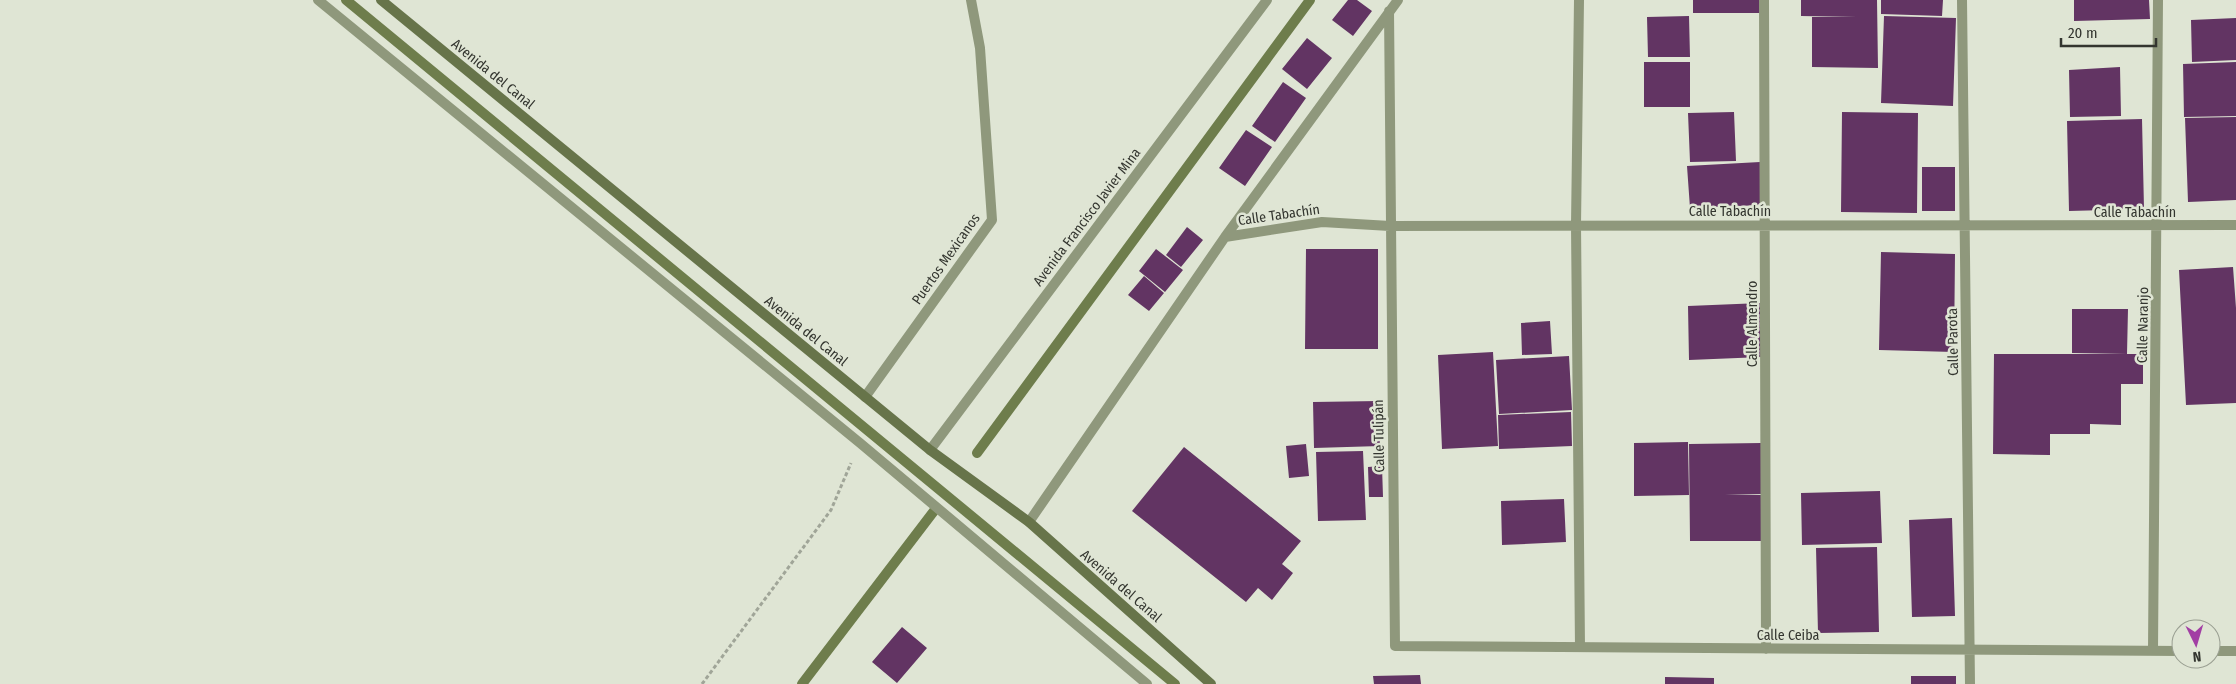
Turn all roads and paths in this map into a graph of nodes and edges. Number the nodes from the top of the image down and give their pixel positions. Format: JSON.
{"nodes":[{"id":1,"x":318,"y":0,"type":"edge"},
{"id":2,"x":381,"y":0,"type":"edge"},
{"id":3,"x":971,"y":0,"type":"edge"},
{"id":4,"x":1267,"y":0,"type":"edge"},
{"id":5,"x":1398,"y":0,"type":"edge"},
{"id":6,"x":1579,"y":0,"type":"edge"},
{"id":7,"x":1764,"y":0,"type":"edge"},
{"id":8,"x":1962,"y":0,"type":"edge"},
{"id":9,"x":2158,"y":0,"type":"edge"},
{"id":10,"x":1389,"y":11,"type":"junction"},
{"id":11,"x":1576,"y":225,"type":"junction"},
{"id":12,"x":1765,"y":225,"type":"junction"},
{"id":13,"x":1965,"y":225,"type":"junction"},
{"id":14,"x":2157,"y":225,"type":"junction"},
{"id":15,"x":2236,"y":225,"type":"edge"},
{"id":16,"x":1390,"y":226,"type":"junction"},
{"id":17,"x":1225,"y":237,"type":"junction"},
{"id":18,"x":865,"y":397,"type":"junction"},
{"id":19,"x":860,"y":443,"type":"junction"},
{"id":20,"x":930,"y":450,"type":"junction"},
{"id":21,"x":1029,"y":522,"type":"junction"},
{"id":22,"x":1395,"y":646,"type":"joint"},
{"id":23,"x":1580,"y":648,"type":"junction"},
{"id":24,"x":1766,"y":649,"type":"junction"},
{"id":25,"x":1971,"y":649,"type":"junction"},
{"id":26,"x":2153,"y":651,"type":"junction"},
{"id":27,"x":2171,"y":651,"type":"edge"},
{"id":28,"x":2221,"y":651,"type":"edge"},
{"id":29,"x":2236,"y":651,"type":"edge"},
{"id":30,"x":702,"y":684,"type":"edge"},
{"id":31,"x":1147,"y":684,"type":"edge"},
{"id":32,"x":1211,"y":684,"type":"edge"},
{"id":33,"x":1970,"y":684,"type":"edge"}],
"edges":[{"from":1,"to":19,"type":"street"},
{"from":2,"to":18,"type":"street","name":"Avenida del Canal"},
{"from":3,"to":18,"type":"street","name":"Puertos Mexicanos"},
{"from":4,"to":20,"type":"street","name":"Avenida Francisco Javier Mina"},
{"from":5,"to":10,"type":"street"},
{"from":6,"to":11,"type":"street"},
{"from":7,"to":12,"type":"street","name":"Calle Almendro"},
{"from":8,"to":13,"type":"street","name":"Calle Parota"},
{"from":9,"to":14,"type":"street","name":"Calle Naranjo"},
{"from":10,"to":16,"type":"street","name":"Calle Tulipán"},
{"from":10,"to":17,"type":"street"},
{"from":11,"to":12,"type":"street","name":"Calle Tabachín"},
{"from":11,"to":16,"type":"street","name":"Calle Tabachín"},
{"from":11,"to":23,"type":"street"},
{"from":12,"to":13,"type":"street","name":"Calle Tabachín"},
{"from":12,"to":24,"type":"street","name":"Calle Almendro"},
{"from":13,"to":14,"type":"street","name":"Calle Tabachín"},
{"from":13,"to":25,"type":"street","name":"Calle Parota"},
{"from":14,"to":15,"type":"street","name":"Calle Tabachín"},
{"from":14,"to":26,"type":"street","name":"Calle Naranjo"},
{"from":16,"to":17,"type":"street","name":"Calle Tabachín"},
{"from":16,"to":22,"type":"street","name":"Calle Tulipán"},
{"from":17,"to":21,"type":"street"},
{"from":18,"to":20,"type":"street","name":"Avenida del Canal"},
{"from":19,"to":30,"type":"path"},
{"from":19,"to":31,"type":"street"},
{"from":20,"to":21,"type":"street","name":"Avenida del Canal"},
{"from":21,"to":32,"type":"street","name":"Avenida del Canal"},
{"from":22,"to":23,"type":"street","name":"Calle Ceiba"},
{"from":23,"to":24,"type":"street","name":"Calle Ceiba"},
{"from":24,"to":25,"type":"street","name":"Calle Ceiba"},
{"from":25,"to":26,"type":"street","name":"Calle Ceiba"},
{"from":25,"to":33,"type":"street","name":"Calle Parota"},
{"from":26,"to":27,"type":"street","name":"Calle Ceiba"},
{"from":28,"to":29,"type":"street"}]}
